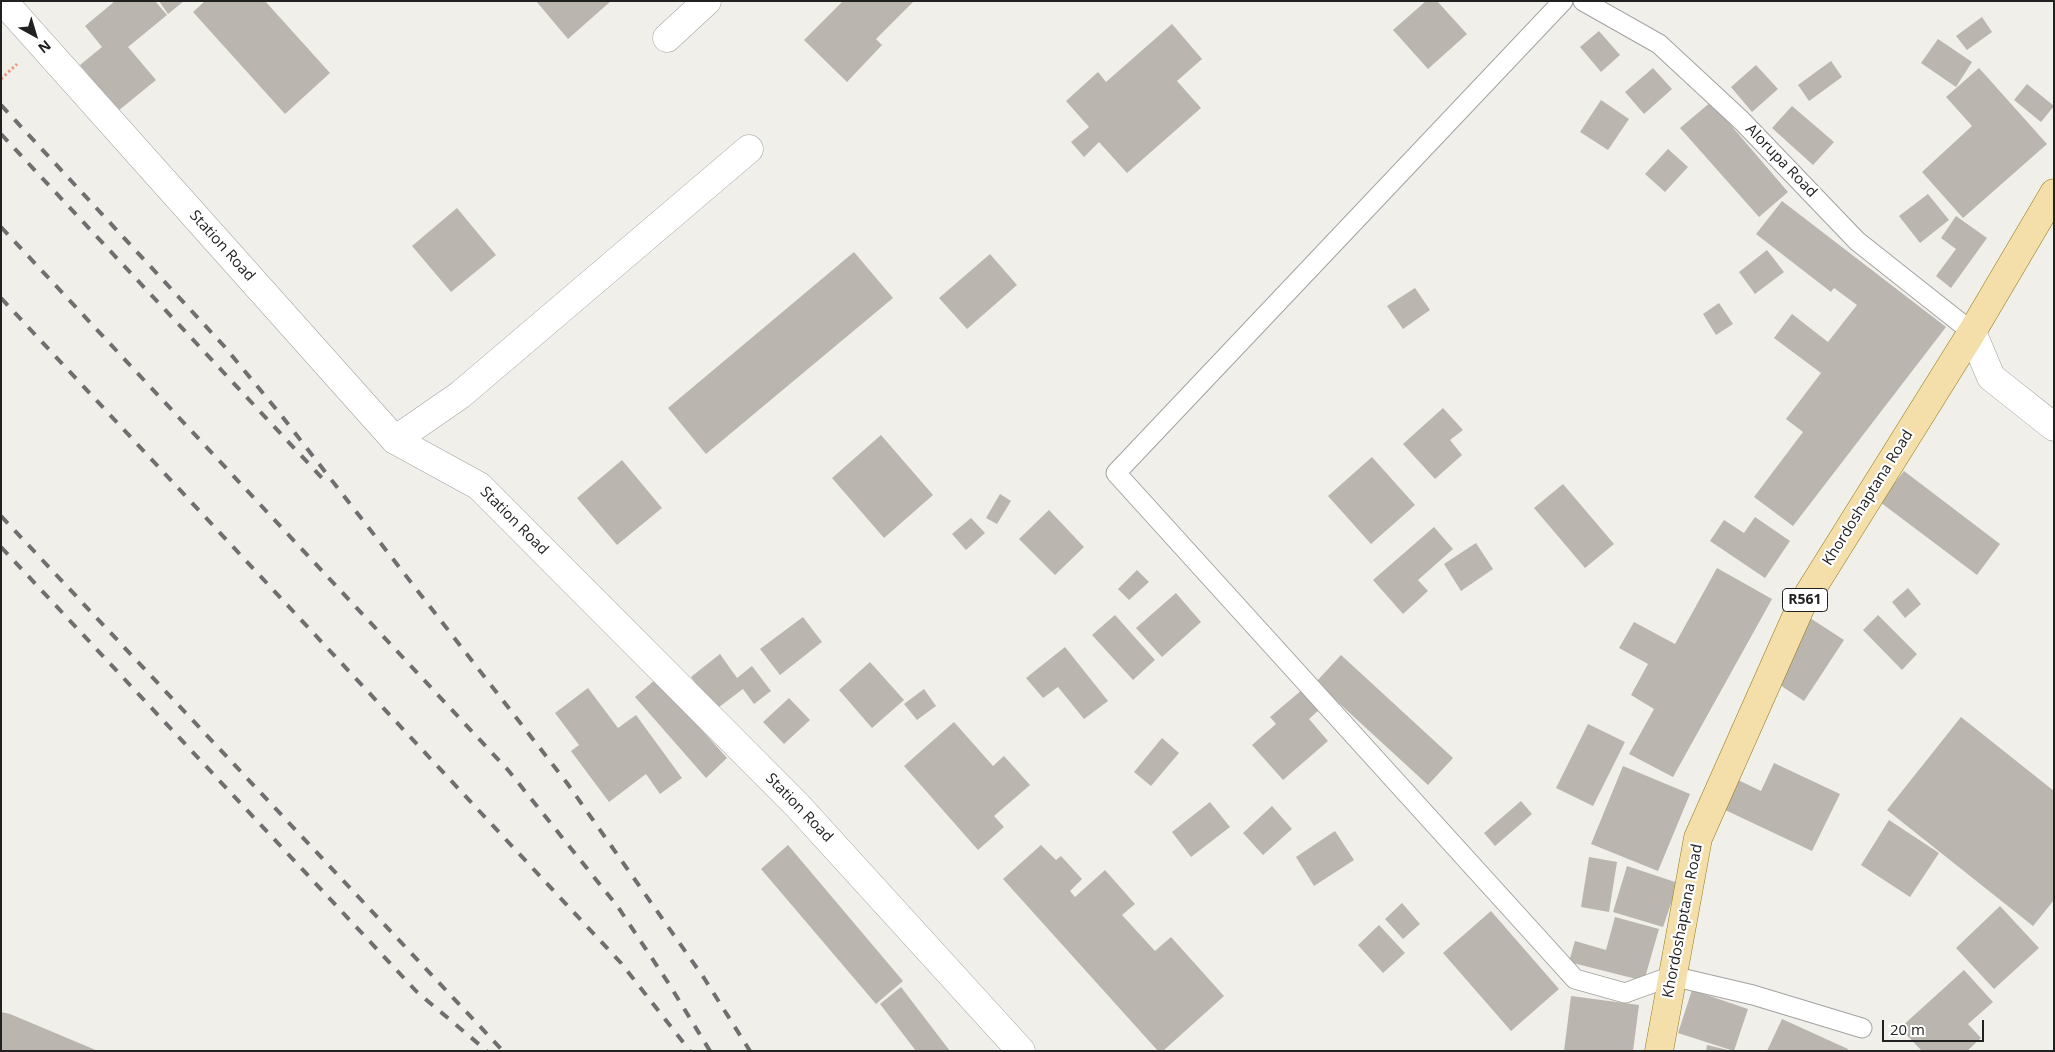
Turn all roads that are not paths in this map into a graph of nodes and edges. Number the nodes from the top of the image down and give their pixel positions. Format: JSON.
{"nodes":[{"id":1,"x":3,"y":1,"type":"edge"},
{"id":2,"x":707,"y":1,"type":"edge"},
{"id":3,"x":1563,"y":1,"type":"edge"},
{"id":4,"x":1583,"y":1,"type":"edge"},
{"id":5,"x":667,"y":38,"type":"dead end"},
{"id":6,"x":750,"y":149,"type":"dead end"},
{"id":7,"x":2054,"y":193,"type":"edge"},
{"id":8,"x":1972,"y":332,"type":"junction"},
{"id":9,"x":2054,"y":427,"type":"edge"},
{"id":10,"x":395,"y":440,"type":"junction"},
{"id":11,"x":1672,"y":976,"type":"junction"},
{"id":12,"x":1862,"y":1028,"type":"dead end"},
{"id":13,"x":1021,"y":1051,"type":"edge"},
{"id":14,"x":1659,"y":1051,"type":"edge"}],
"edges":[{"from":1,"to":10,"type":"street","name":"Station Road"},
{"from":2,"to":5,"type":"street"},
{"from":3,"to":11,"type":"lane"},
{"from":4,"to":8,"type":"lane","name":"Alorupa Road"},
{"from":6,"to":10,"type":"street"},
{"from":7,"to":8,"type":"main road","name":"Khordoshaptana Road","number":"R561"},
{"from":8,"to":9,"type":"street"},
{"from":8,"to":11,"type":"main road","name":"Khordoshaptana Road","number":"R561"},
{"from":10,"to":13,"type":"street","name":"Station Road"},
{"from":11,"to":12,"type":"lane"},
{"from":11,"to":14,"type":"main road","name":"Khordoshaptana Road","number":"R561"}]}
